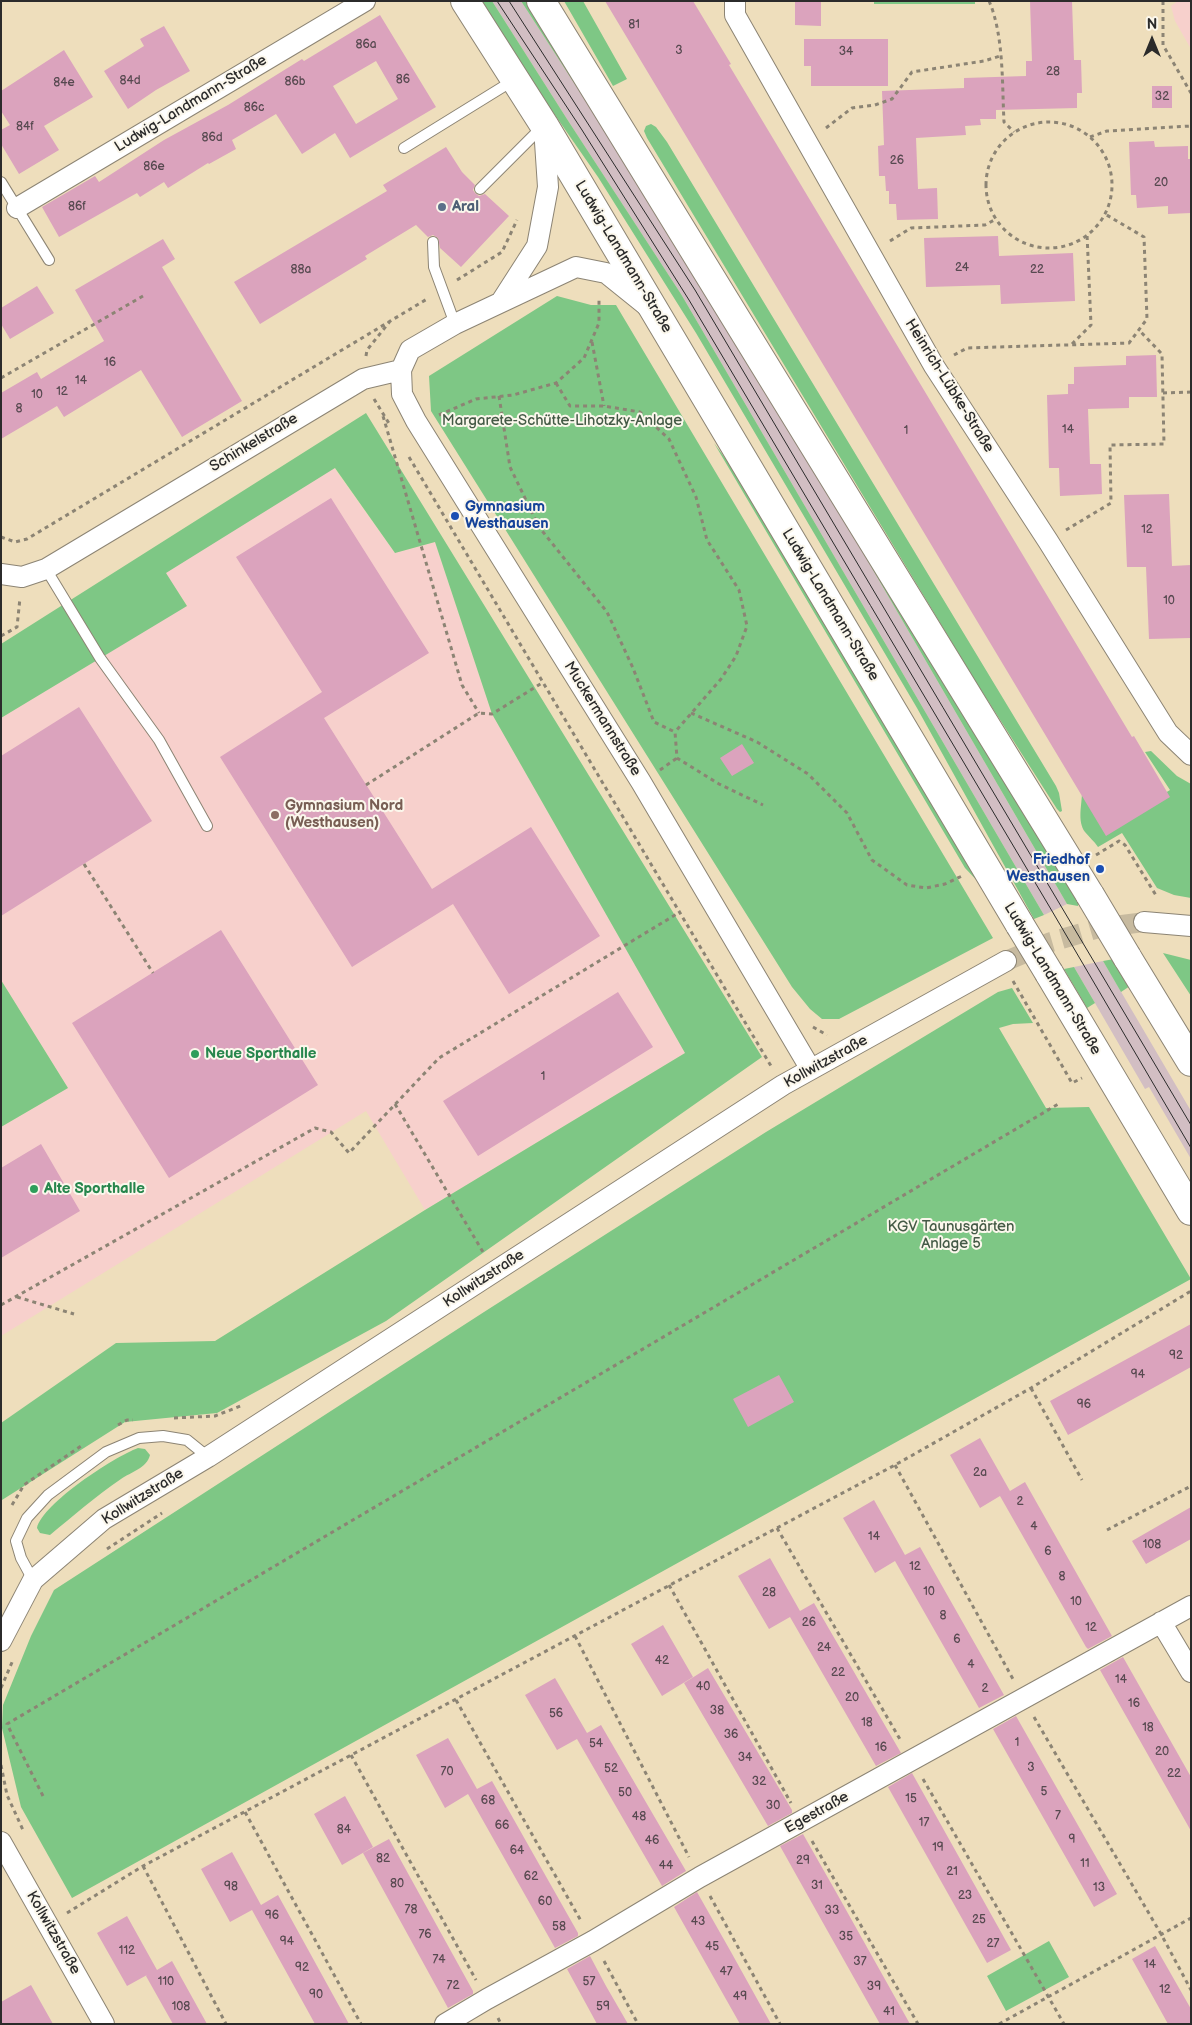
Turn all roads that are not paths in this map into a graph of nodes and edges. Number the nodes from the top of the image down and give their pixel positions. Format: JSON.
{"nodes":[{"id":1,"x":365,"y":1,"type":"edge"},
{"id":2,"x":465,"y":1,"type":"edge"},
{"id":3,"x":541,"y":1,"type":"edge"},
{"id":4,"x":735,"y":1,"type":"edge"},
{"id":5,"x":515,"y":79,"type":"junction"},
{"id":6,"x":544,"y":125,"type":"junction"},
{"id":7,"x":404,"y":148,"type":"dead end"},
{"id":8,"x":1,"y":182,"type":"edge"},
{"id":9,"x":480,"y":189,"type":"dead end"},
{"id":10,"x":17,"y":208,"type":"junction"},
{"id":11,"x":433,"y":242,"type":"dead end"},
{"id":12,"x":48,"y":260,"type":"dead end"},
{"id":13,"x":501,"y":302,"type":"junction"},
{"id":14,"x":658,"y":315,"type":"junction"},
{"id":15,"x":455,"y":324,"type":"junction"},
{"id":16,"x":401,"y":370,"type":"junction"},
{"id":17,"x":46,"y":569,"type":"junction"},
{"id":18,"x":1,"y":574,"type":"edge"},
{"id":19,"x":1191,"y":755,"type":"edge"},
{"id":20,"x":207,"y":826,"type":"dead end"},
{"id":21,"x":1144,"y":922,"type":"tunnel mouth"},
{"id":22,"x":1191,"y":926,"type":"edge"},
{"id":23,"x":1006,"y":961,"type":"tunnel mouth"},
{"id":24,"x":1191,"y":1062,"type":"edge"},
{"id":25,"x":810,"y":1068,"type":"junction"},
{"id":26,"x":1191,"y":1211,"type":"edge"},
{"id":27,"x":208,"y":1457,"type":"junction"},
{"id":28,"x":33,"y":1580,"type":"junction"},
{"id":29,"x":1191,"y":1606,"type":"edge"},
{"id":30,"x":1161,"y":1622,"type":"junction"},
{"id":31,"x":9,"y":1647,"type":"edge"},
{"id":32,"x":1191,"y":1672,"type":"edge"},
{"id":33,"x":1,"y":1842,"type":"edge"},
{"id":34,"x":104,"y":2024,"type":"edge"},
{"id":35,"x":445,"y":2024,"type":"edge"}],
"edges":[{"from":1,"to":10,"type":"street","name":"Ludwig-Landmann-Straße"},
{"from":2,"to":5,"type":"main road","name":"Ludwig-Landmann-Straße"},
{"from":3,"to":24,"type":"main road","bridge":true},
{"from":4,"to":19,"type":"street","name":"Heinrich-Lübke-Straße"},
{"from":5,"to":6,"type":"main road","name":"Ludwig-Landmann-Straße"},
{"from":5,"to":7,"type":"lane"},
{"from":6,"to":9,"type":"lane"},
{"from":6,"to":13,"type":"street"},
{"from":6,"to":14,"type":"main road","name":"Ludwig-Landmann-Straße"},
{"from":8,"to":10,"type":"lane"},
{"from":10,"to":12,"type":"lane"},
{"from":11,"to":15,"type":"lane"},
{"from":13,"to":14,"type":"street"},
{"from":13,"to":15,"type":"street"},
{"from":14,"to":26,"type":"main road","name":"Ludwig-Landmann-Straße","bridge":true},
{"from":15,"to":16,"type":"street"},
{"from":16,"to":17,"type":"street","name":"Schinkelstraße"},
{"from":16,"to":25,"type":"street","name":"Muckermannstraße"},
{"from":17,"to":18,"type":"street","name":"Schinkelstraße"},
{"from":17,"to":20,"type":"lane"},
{"from":21,"to":22,"type":"street"},
{"from":23,"to":25,"type":"street","name":"Kollwitzstraße"},
{"from":25,"to":27,"type":"street","name":"Kollwitzstraße"},
{"from":27,"to":28,"type":"street","name":"Kollwitzstraße"},
{"from":27,"to":28,"type":"lane"},
{"from":28,"to":31,"type":"street","name":"Kollwitzstraße"},
{"from":29,"to":30,"type":"street","name":"Egestraße"},
{"from":30,"to":32,"type":"street"},
{"from":30,"to":35,"type":"street","name":"Egestraße"},
{"from":33,"to":34,"type":"street","name":"Kollwitzstraße"}]}
